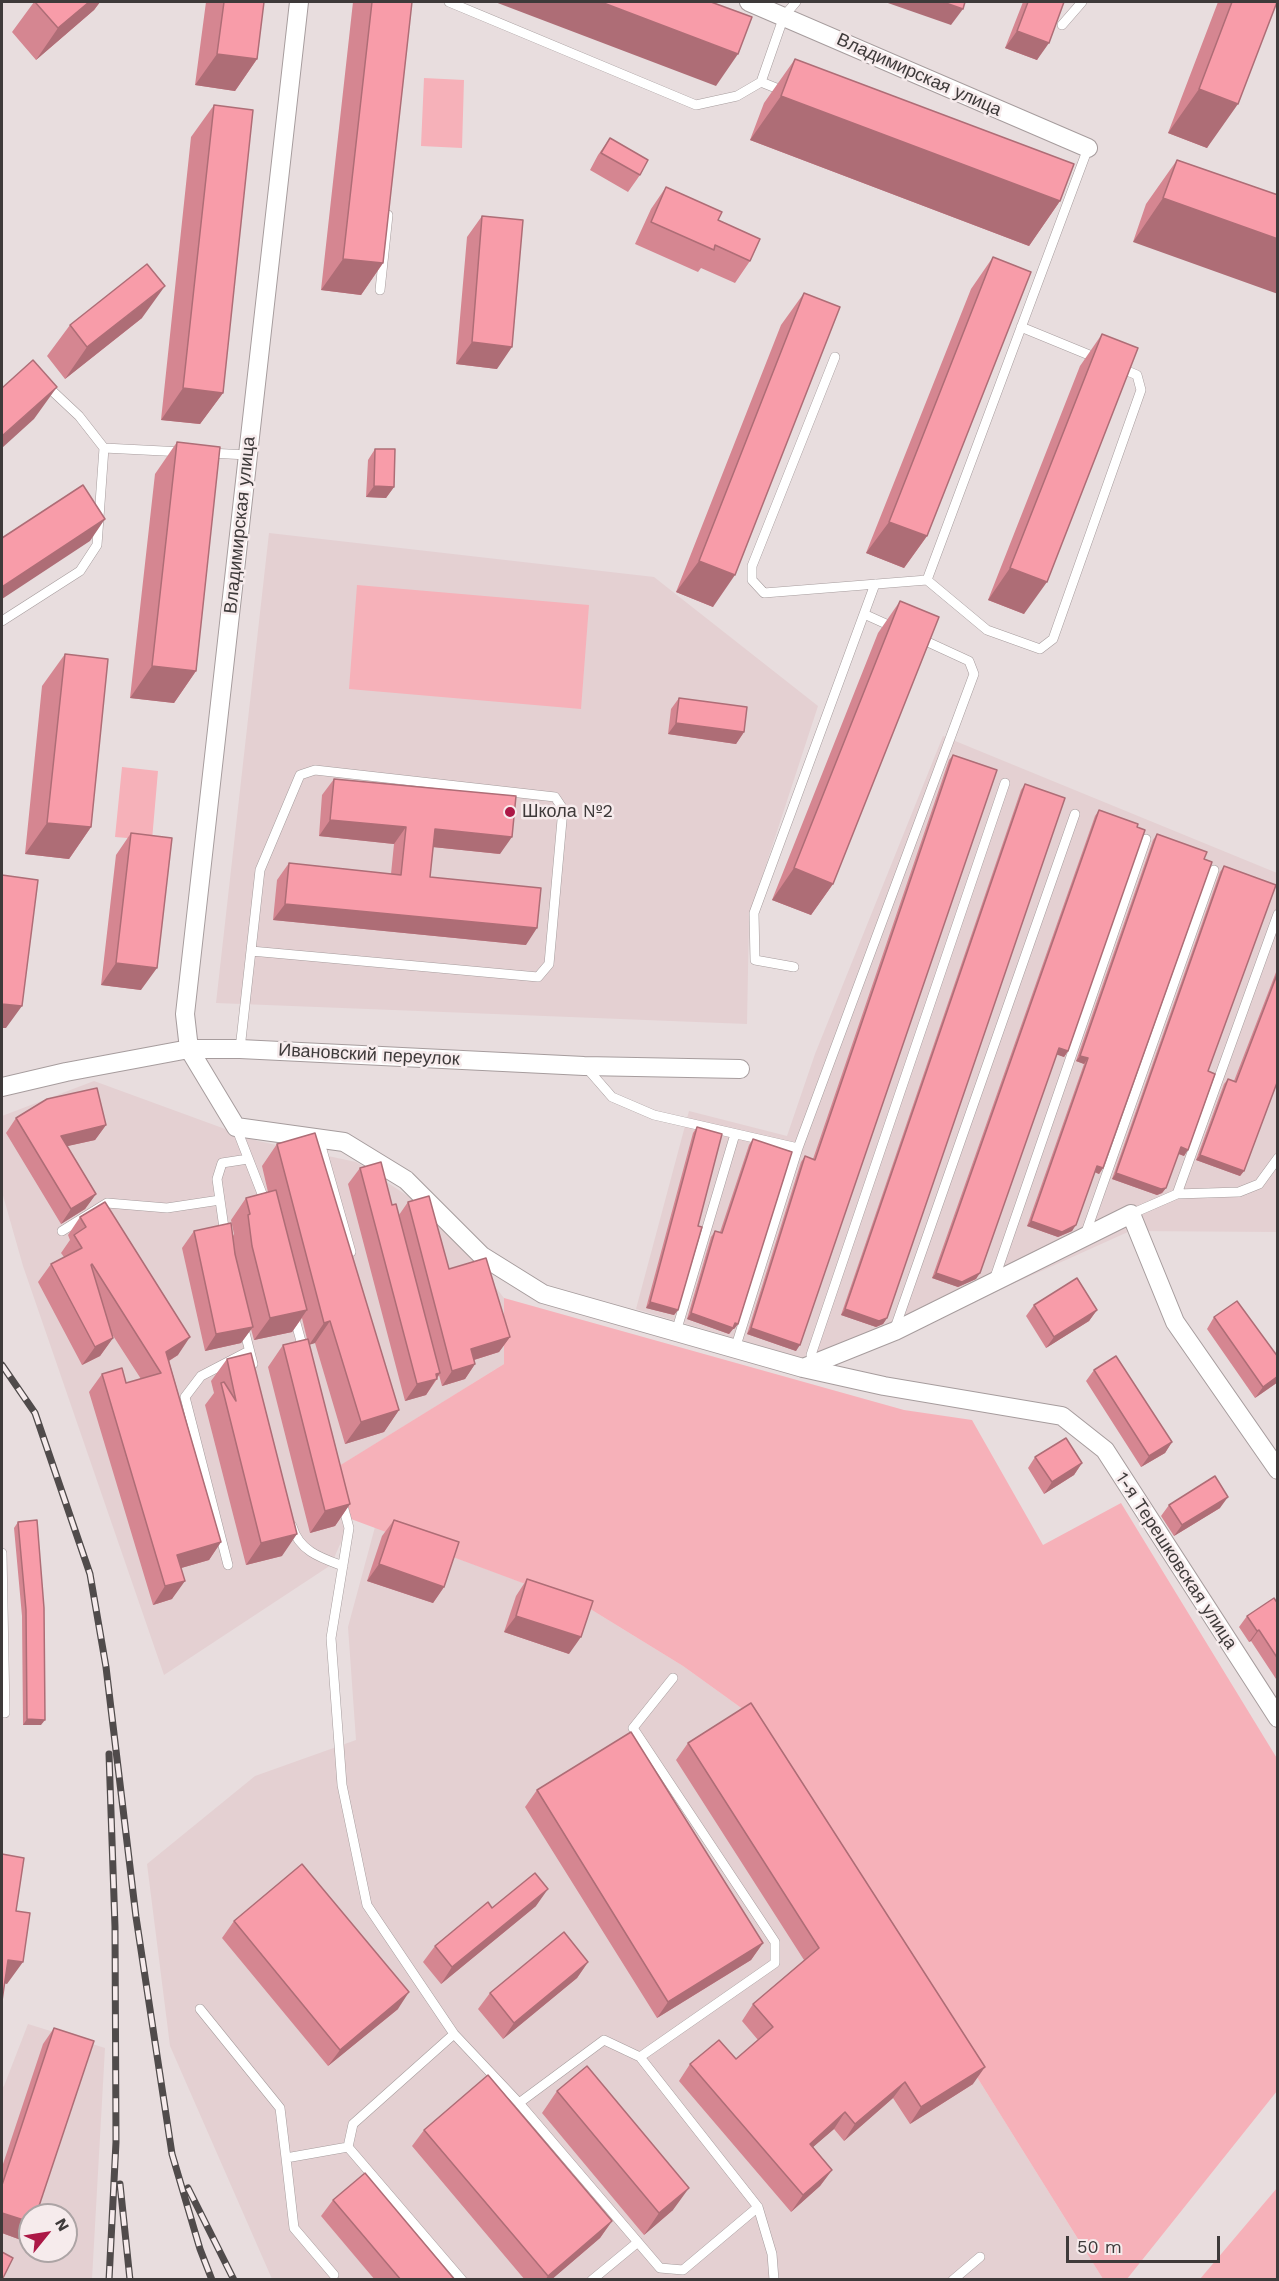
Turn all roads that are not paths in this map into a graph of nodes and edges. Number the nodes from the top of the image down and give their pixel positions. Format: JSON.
{"nodes":[{"id":1,"x":299,"y":2,"type":"edge"},
{"id":2,"x":449,"y":2,"type":"edge"},
{"id":3,"x":749,"y":2,"type":"edge"},
{"id":4,"x":796,"y":2,"type":"edge"},
{"id":5,"x":1082,"y":2,"type":"edge"},
{"id":6,"x":784,"y":16,"type":"junction"},
{"id":7,"x":1062,"y":25,"type":"edge"},
{"id":8,"x":761,"y":82,"type":"junction"},
{"id":9,"x":794,"y":95,"type":"edge"},
{"id":10,"x":1088,"y":148,"type":"joint"},
{"id":11,"x":1056,"y":199,"type":"edge"},
{"id":12,"x":1067,"y":204,"type":"junction"},
{"id":13,"x":389,"y":209,"type":"edge"},
{"id":14,"x":381,"y":290,"type":"edge"},
{"id":15,"x":1021,"y":327,"type":"junction"},
{"id":16,"x":835,"y":357,"type":"dead end"},
{"id":17,"x":47,"y":386,"type":"edge"},
{"id":18,"x":104,"y":448,"type":"junction"},
{"id":19,"x":192,"y":452,"type":"edge"},
{"id":20,"x":203,"y":453,"type":"edge"},
{"id":21,"x":249,"y":455,"type":"junction"},
{"id":22,"x":927,"y":580,"type":"junction"},
{"id":23,"x":875,"y":584,"type":"junction"},
{"id":24,"x":864,"y":614,"type":"junction"},
{"id":25,"x":2,"y":621,"type":"edge"},
{"id":26,"x":1005,"y":783,"type":"dead end"},
{"id":27,"x":1075,"y":814,"type":"dead end"},
{"id":28,"x":1146,"y":839,"type":"edge"},
{"id":29,"x":1214,"y":870,"type":"edge"},
{"id":30,"x":1278,"y":914,"type":"edge"},
{"id":31,"x":250,"y":951,"type":"junction"},
{"id":32,"x":794,"y":967,"type":"dead end"},
{"id":33,"x":240,"y":1048,"type":"junction"},
{"id":34,"x":189,"y":1049,"type":"junction"},
{"id":35,"x":584,"y":1066,"type":"junction"},
{"id":36,"x":740,"y":1069,"type":"dead end"},
{"id":37,"x":2,"y":1087,"type":"edge"},
{"id":38,"x":236,"y":1127,"type":"junction"},
{"id":39,"x":735,"y":1134,"type":"junction"},
{"id":40,"x":319,"y":1139,"type":"junction"},
{"id":41,"x":798,"y":1148,"type":"junction"},
{"id":42,"x":1278,"y":1158,"type":"edge"},
{"id":43,"x":249,"y":1159,"type":"junction"},
{"id":44,"x":1177,"y":1194,"type":"junction"},
{"id":45,"x":220,"y":1200,"type":"junction"},
{"id":46,"x":107,"y":1203,"type":"junction"},
{"id":47,"x":110,"y":1214,"type":"edge"},
{"id":48,"x":1131,"y":1214,"type":"junction"},
{"id":49,"x":268,"y":1215,"type":"edge"},
{"id":50,"x":62,"y":1231,"type":"dead end"},
{"id":51,"x":1084,"y":1238,"type":"junction"},
{"id":52,"x":226,"y":1246,"type":"edge"},
{"id":53,"x":354,"y":1262,"type":"edge"},
{"id":54,"x":993,"y":1282,"type":"junction"},
{"id":55,"x":292,"y":1308,"type":"edge"},
{"id":56,"x":241,"y":1316,"type":"edge"},
{"id":57,"x":895,"y":1331,"type":"junction"},
{"id":58,"x":676,"y":1332,"type":"junction"},
{"id":59,"x":735,"y":1349,"type":"junction"},
{"id":60,"x":249,"y":1351,"type":"junction"},
{"id":61,"x":307,"y":1366,"type":"edge"},
{"id":62,"x":808,"y":1366,"type":"junction"},
{"id":63,"x":255,"y":1373,"type":"edge"},
{"id":64,"x":1278,"y":1470,"type":"edge"},
{"id":65,"x":340,"y":1493,"type":"edge"},
{"id":66,"x":291,"y":1521,"type":"edge"},
{"id":67,"x":2,"y":1554,"type":"edge"},
{"id":68,"x":228,"y":1565,"type":"dead end"},
{"id":69,"x":343,"y":1566,"type":"junction"},
{"id":70,"x":673,"y":1678,"type":"dead end"},
{"id":71,"x":5,"y":1713,"type":"dead end"},
{"id":72,"x":1278,"y":1719,"type":"edge"},
{"id":73,"x":200,"y":2009,"type":"dead end"},
{"id":74,"x":453,"y":2034,"type":"junction"},
{"id":75,"x":640,"y":2057,"type":"junction"},
{"id":76,"x":519,"y":2103,"type":"junction"},
{"id":77,"x":348,"y":2147,"type":"junction"},
{"id":78,"x":286,"y":2158,"type":"junction"},
{"id":79,"x":758,"y":2207,"type":"junction"},
{"id":80,"x":638,"y":2242,"type":"junction"},
{"id":81,"x":980,"y":2257,"type":"dead end"},
{"id":82,"x":334,"y":2275,"type":"dead end"},
{"id":83,"x":462,"y":2280,"type":"edge"},
{"id":84,"x":592,"y":2280,"type":"edge"},
{"id":85,"x":774,"y":2280,"type":"edge"},
{"id":86,"x":952,"y":2280,"type":"edge"}],
"edges":[{"from":1,"to":21,"type":"street","name":"Владимирская улица"},
{"from":2,"to":8,"type":"lane"},
{"from":3,"to":6,"type":"street","name":"Владимирская улица"},
{"from":4,"to":6,"type":"lane"},
{"from":5,"to":7,"type":"lane"},
{"from":6,"to":8,"type":"lane"},
{"from":6,"to":10,"type":"street","name":"Владимирская улица"},
{"from":8,"to":9,"type":"lane"},
{"from":10,"to":12,"type":"lane"},
{"from":11,"to":12,"type":"lane"},
{"from":12,"to":15,"type":"lane"},
{"from":13,"to":14,"type":"lane"},
{"from":15,"to":22,"type":"lane"},
{"from":15,"to":22,"type":"lane"},
{"from":16,"to":23,"type":"lane"},
{"from":17,"to":18,"type":"lane"},
{"from":18,"to":19,"type":"lane"},
{"from":18,"to":25,"type":"lane"},
{"from":20,"to":21,"type":"lane"},
{"from":21,"to":34,"type":"street","name":"Владимирская улица"},
{"from":22,"to":23,"type":"lane"},
{"from":23,"to":24,"type":"lane"},
{"from":24,"to":32,"type":"lane"},
{"from":24,"to":41,"type":"lane"},
{"from":26,"to":62,"type":"lane"},
{"from":27,"to":57,"type":"lane"},
{"from":28,"to":54,"type":"lane"},
{"from":29,"to":51,"type":"lane"},
{"from":30,"to":44,"type":"lane"},
{"from":31,"to":31,"type":"lane"},
{"from":31,"to":33,"type":"lane"},
{"from":33,"to":34,"type":"street","name":"Ивановский переулок"},
{"from":33,"to":35,"type":"street","name":"Ивановский переулок"},
{"from":34,"to":37,"type":"street","name":"Ивановский переулок"},
{"from":34,"to":38,"type":"street"},
{"from":35,"to":36,"type":"street","name":"Ивановский переулок"},
{"from":35,"to":39,"type":"lane"},
{"from":38,"to":40,"type":"street"},
{"from":38,"to":43,"type":"lane"},
{"from":39,"to":41,"type":"lane"},
{"from":39,"to":58,"type":"lane"},
{"from":40,"to":53,"type":"lane"},
{"from":40,"to":58,"type":"street"},
{"from":41,"to":59,"type":"lane"},
{"from":42,"to":44,"type":"lane"},
{"from":43,"to":45,"type":"lane"},
{"from":43,"to":49,"type":"lane"},
{"from":44,"to":48,"type":"lane"},
{"from":45,"to":46,"type":"lane"},
{"from":45,"to":52,"type":"lane"},
{"from":46,"to":47,"type":"lane"},
{"from":46,"to":50,"type":"lane"},
{"from":48,"to":51,"type":"street"},
{"from":48,"to":64,"type":"street"},
{"from":51,"to":54,"type":"street"},
{"from":54,"to":57,"type":"street"},
{"from":55,"to":61,"type":"lane"},
{"from":56,"to":60,"type":"lane"},
{"from":57,"to":62,"type":"street"},
{"from":58,"to":59,"type":"street"},
{"from":59,"to":62,"type":"street"},
{"from":60,"to":63,"type":"lane"},
{"from":60,"to":68,"type":"lane"},
{"from":62,"to":72,"type":"street","name":"1-я Терешковская улица"},
{"from":65,"to":69,"type":"lane"},
{"from":66,"to":69,"type":"lane"},
{"from":67,"to":71,"type":"lane"},
{"from":69,"to":74,"type":"lane"},
{"from":70,"to":75,"type":"lane"},
{"from":73,"to":78,"type":"lane"},
{"from":74,"to":76,"type":"lane"},
{"from":74,"to":77,"type":"lane"},
{"from":75,"to":76,"type":"lane"},
{"from":75,"to":79,"type":"lane"},
{"from":76,"to":80,"type":"lane"},
{"from":77,"to":78,"type":"lane"},
{"from":77,"to":83,"type":"lane"},
{"from":78,"to":82,"type":"lane"},
{"from":79,"to":80,"type":"lane"},
{"from":79,"to":85,"type":"lane"},
{"from":80,"to":84,"type":"lane"},
{"from":81,"to":86,"type":"lane"}]}
